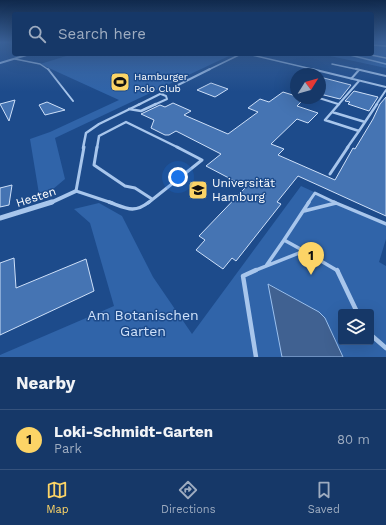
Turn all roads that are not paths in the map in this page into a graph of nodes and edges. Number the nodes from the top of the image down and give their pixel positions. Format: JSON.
{"nodes":[{"id":1,"x":13,"y":59,"type":"edge"},
{"id":2,"x":18,"y":59,"type":"edge"},
{"id":3,"x":232,"y":59,"type":"edge"},
{"id":4,"x":268,"y":59,"type":"edge"},
{"id":5,"x":0,"y":63,"type":"edge"},
{"id":6,"x":332,"y":64,"type":"dead end"},
{"id":7,"x":308,"y":68,"type":"edge"},
{"id":8,"x":359,"y":70,"type":"junction"},
{"id":9,"x":326,"y":73,"type":"edge"},
{"id":10,"x":386,"y":76,"type":"edge"},
{"id":11,"x":351,"y":79,"type":"junction"},
{"id":12,"x":359,"y":81,"type":"junction"},
{"id":13,"x":386,"y":88,"type":"edge"},
{"id":14,"x":162,"y":94,"type":"junction"},
{"id":15,"x":326,"y":100,"type":"edge"},
{"id":16,"x":73,"y":101,"type":"dead end"},
{"id":17,"x":338,"y":104,"type":"junction"},
{"id":18,"x":129,"y":110,"type":"junction"},
{"id":19,"x":332,"y":112,"type":"junction"},
{"id":20,"x":365,"y":122,"type":"junction"},
{"id":21,"x":359,"y":131,"type":"junction"},
{"id":22,"x":330,"y":174,"type":"dead end"},
{"id":23,"x":76,"y":191,"type":"junction"},
{"id":24,"x":152,"y":199,"type":"junction"},
{"id":25,"x":336,"y":203,"type":"junction"},
{"id":26,"x":304,"y":211,"type":"junction"},
{"id":27,"x":0,"y":218,"type":"edge"},
{"id":28,"x":386,"y":224,"type":"edge"},
{"id":29,"x":284,"y":240,"type":"junction"},
{"id":30,"x":304,"y":251,"type":"junction"},
{"id":31,"x":266,"y":266,"type":"junction"},
{"id":32,"x":356,"y":309,"type":"edge"},
{"id":33,"x":374,"y":338,"type":"edge"},
{"id":34,"x":386,"y":348,"type":"edge"},
{"id":35,"x":256,"y":357,"type":"edge"}],
"edges":[{"from":1,"to":5,"type":"street"},
{"from":2,"to":16,"type":"lane"},
{"from":3,"to":14,"type":"lane"},
{"from":4,"to":7,"type":"lane"},
{"from":6,"to":8,"type":"lane"},
{"from":8,"to":10,"type":"lane"},
{"from":8,"to":11,"type":"lane"},
{"from":9,"to":11,"type":"lane"},
{"from":11,"to":12,"type":"lane"},
{"from":12,"to":13,"type":"lane"},
{"from":12,"to":17,"type":"lane"},
{"from":13,"to":20,"type":"lane"},
{"from":14,"to":18,"type":"lane"},
{"from":14,"to":18,"type":"lane"},
{"from":15,"to":17,"type":"lane"},
{"from":17,"to":19,"type":"lane"},
{"from":18,"to":23,"type":"lane"},
{"from":19,"to":20,"type":"lane"},
{"from":19,"to":21,"type":"lane"},
{"from":20,"to":21,"type":"lane"},
{"from":21,"to":22,"type":"lane"},
{"from":23,"to":24,"type":"lane"},
{"from":23,"to":27,"type":"street","name":"Hesten"},
{"from":24,"to":24,"type":"lane"},
{"from":25,"to":26,"type":"lane"},
{"from":25,"to":26,"type":"lane"},
{"from":25,"to":28,"type":"lane"},
{"from":26,"to":29,"type":"lane"},
{"from":29,"to":30,"type":"lane"},
{"from":29,"to":31,"type":"lane"},
{"from":30,"to":31,"type":"lane"},
{"from":30,"to":32,"type":"lane"},
{"from":31,"to":35,"type":"lane"},
{"from":33,"to":34,"type":"lane"}]}
